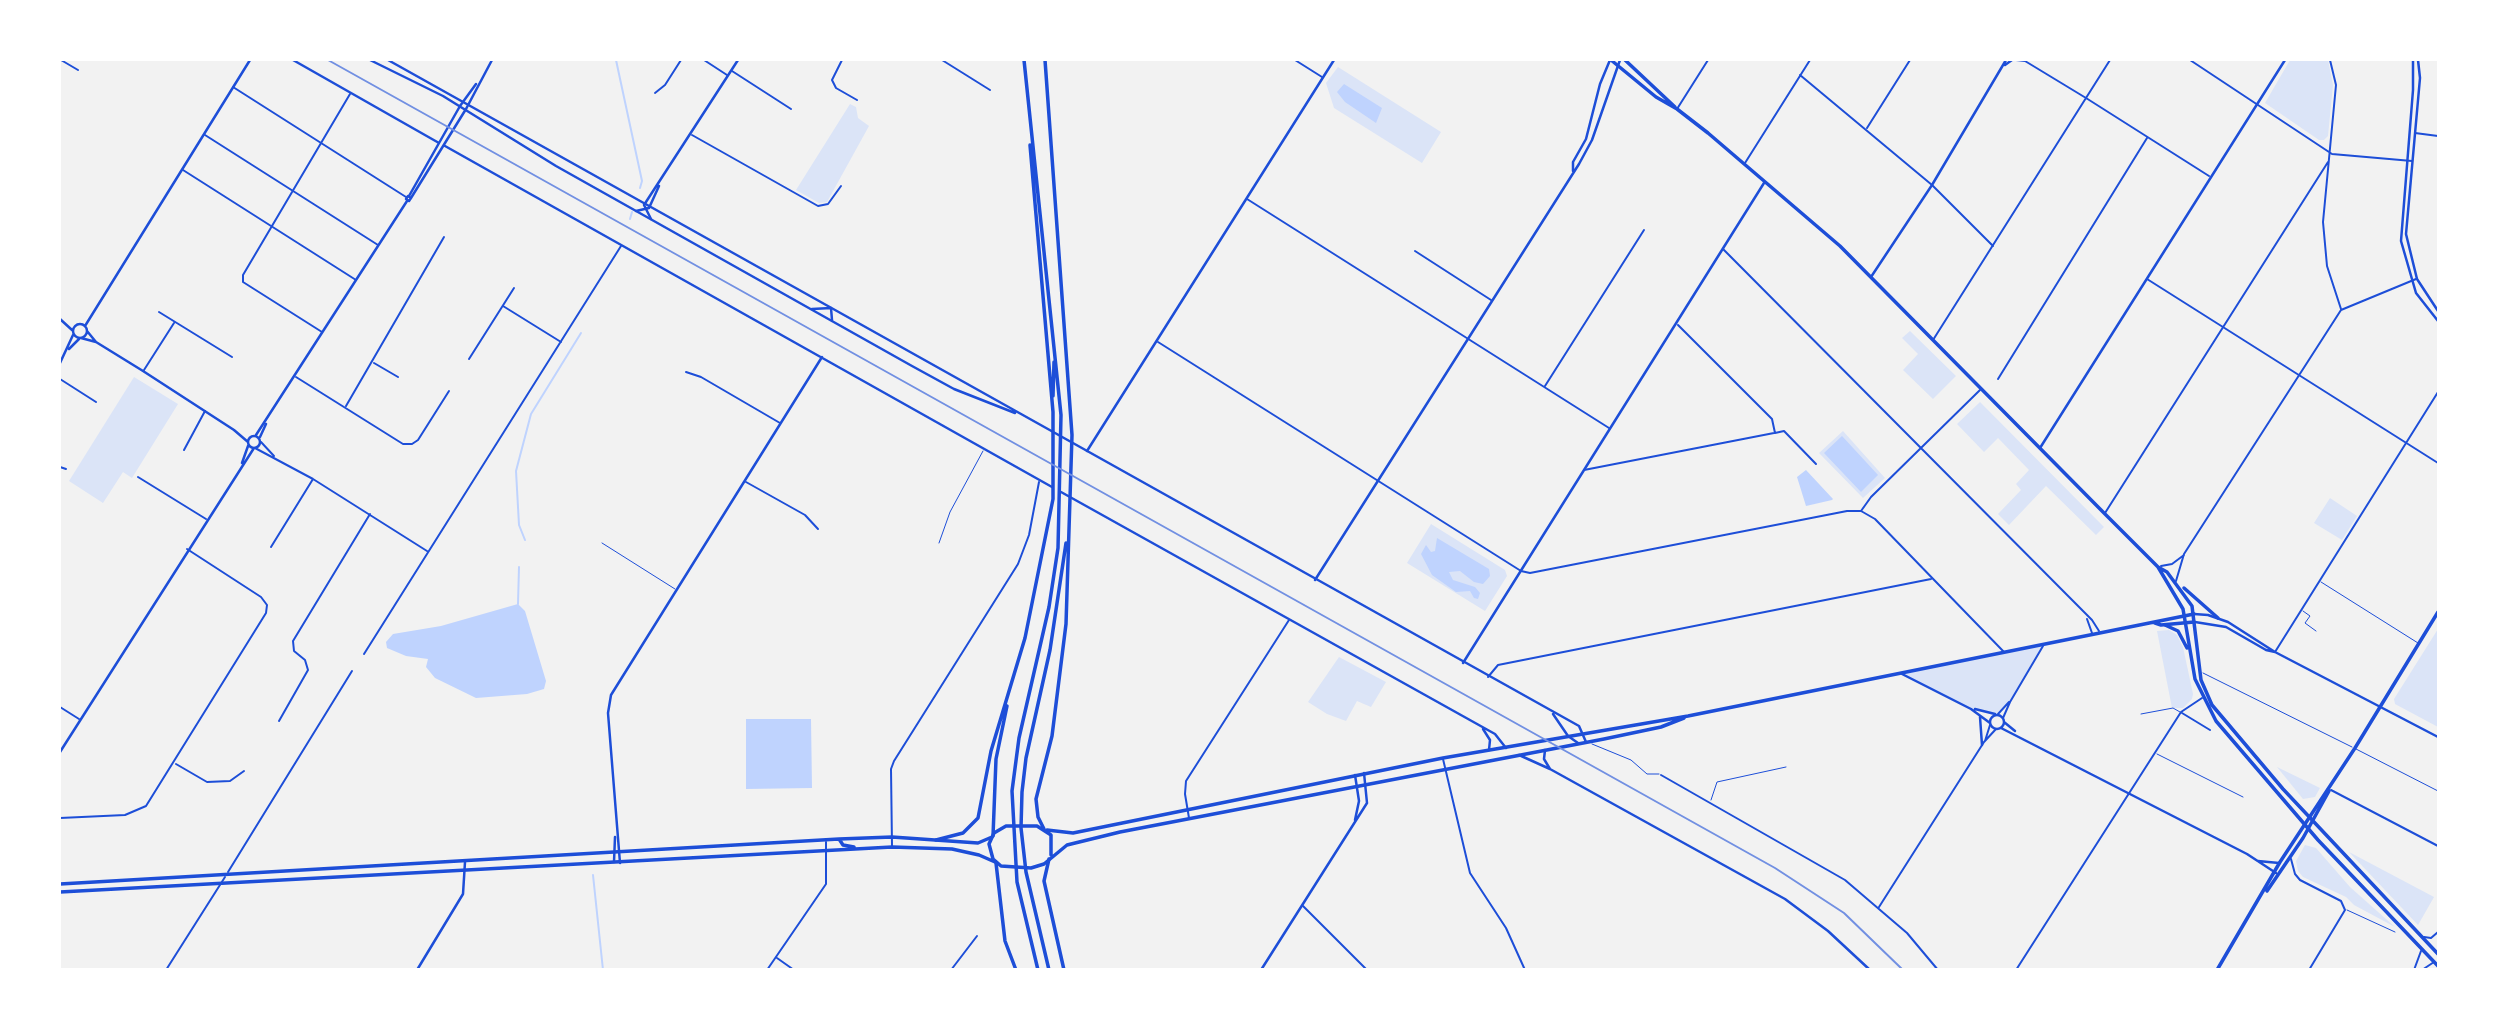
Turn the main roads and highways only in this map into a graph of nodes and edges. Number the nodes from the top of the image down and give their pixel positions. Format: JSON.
{"nodes":[{"id":1,"x":1024,"y":60,"type":"edge"},
{"id":2,"x":1045,"y":60,"type":"edge"},
{"id":3,"x":1611,"y":60,"type":"edge"},
{"id":4,"x":1622,"y":60,"type":"edge"},
{"id":5,"x":1677,"y":108,"type":"junction"},
{"id":6,"x":1053,"y":331,"type":"junction"},
{"id":7,"x":1053,"y":412,"type":"junction"},
{"id":8,"x":1069,"y":524,"type":"junction"},
{"id":9,"x":2158,"y":566,"type":"junction"},
{"id":10,"x":2178,"y":583,"type":"junction"},
{"id":11,"x":2438,"y":612,"type":"edge"},
{"id":12,"x":2194,"y":614,"type":"junction"},
{"id":13,"x":2184,"y":615,"type":"junction"},
{"id":14,"x":2218,"y":618,"type":"road end"},
{"id":15,"x":2186,"y":622,"type":"junction"},
{"id":16,"x":2195,"y":622,"type":"junction"},
{"id":17,"x":2155,"y":623,"type":"junction"},
{"id":18,"x":2165,"y":625,"type":"junction"},
{"id":19,"x":2191,"y":656,"type":"junction"},
{"id":20,"x":1013,"y":680,"type":"junction"},
{"id":21,"x":1688,"y":716,"type":"junction"},
{"id":22,"x":2330,"y":789,"type":"junction"},
{"id":23,"x":2309,"y":817,"type":"junction"},
{"id":24,"x":2313,"y":821,"type":"junction"},
{"id":25,"x":2306,"y":827,"type":"junction"},
{"id":26,"x":1045,"y":829,"type":"junction"},
{"id":27,"x":992,"y":836,"type":"junction"},
{"id":28,"x":839,"y":839,"type":"junction"},
{"id":29,"x":936,"y":839,"type":"junction"},
{"id":30,"x":859,"y":848,"type":"junction"},
{"id":31,"x":1050,"y":857,"type":"junction"},
{"id":32,"x":996,"y":863,"type":"junction"},
{"id":33,"x":60,"y":884,"type":"edge"},
{"id":34,"x":2266,"y":891,"type":"junction"},
{"id":35,"x":60,"y":892,"type":"edge"},
{"id":36,"x":2438,"y":954,"type":"edge"},
{"id":37,"x":2437,"y":964,"type":"edge"},
{"id":38,"x":1016,"y":970,"type":"edge"},
{"id":39,"x":1038,"y":970,"type":"edge"},
{"id":40,"x":1049,"y":970,"type":"edge"},
{"id":41,"x":1064,"y":970,"type":"edge"},
{"id":42,"x":2217,"y":970,"type":"edge"}],
"edges":[{"from":1,"to":6,"type":"main road"},
{"from":1,"to":7,"type":"main road"},
{"from":2,"to":8,"type":"main road"},
{"from":3,"to":5,"type":"main road"},
{"from":4,"to":5,"type":"main road"},
{"from":5,"to":9,"type":"main road"},
{"from":6,"to":7,"type":"main road"},
{"from":6,"to":39,"type":"main road"},
{"from":7,"to":20,"type":"main road"},
{"from":8,"to":26,"type":"main road"},
{"from":8,"to":40,"type":"main road"},
{"from":9,"to":10,"type":"main road"},
{"from":9,"to":13,"type":"main road"},
{"from":10,"to":12,"type":"main road"},
{"from":10,"to":14,"type":"main road"},
{"from":11,"to":22,"type":"main road"},
{"from":12,"to":13,"type":"main road"},
{"from":12,"to":16,"type":"main road"},
{"from":13,"to":15,"type":"main road"},
{"from":13,"to":17,"type":"main road"},
{"from":15,"to":16,"type":"main road"},
{"from":15,"to":18,"type":"main road"},
{"from":15,"to":19,"type":"main road"},
{"from":16,"to":23,"type":"main road"},
{"from":17,"to":18,"type":"main road"},
{"from":17,"to":21,"type":"main road"},
{"from":18,"to":19,"type":"main road"},
{"from":19,"to":25,"type":"main road"},
{"from":20,"to":27,"type":"main road"},
{"from":20,"to":29,"type":"main road"},
{"from":21,"to":26,"type":"main road"},
{"from":21,"to":31,"type":"main road"},
{"from":22,"to":23,"type":"main road"},
{"from":22,"to":24,"type":"main road"},
{"from":23,"to":24,"type":"main road"},
{"from":23,"to":25,"type":"main road"},
{"from":24,"to":25,"type":"main road"},
{"from":24,"to":36,"type":"main road"},
{"from":25,"to":34,"type":"main road"},
{"from":25,"to":34,"type":"main road"},
{"from":25,"to":37,"type":"main road"},
{"from":26,"to":27,"type":"main road"},
{"from":26,"to":31,"type":"main road"},
{"from":27,"to":29,"type":"main road"},
{"from":27,"to":32,"type":"main road"},
{"from":28,"to":29,"type":"main road"},
{"from":28,"to":30,"type":"main road"},
{"from":28,"to":33,"type":"main road"},
{"from":30,"to":32,"type":"main road"},
{"from":30,"to":35,"type":"main road"},
{"from":31,"to":32,"type":"main road"},
{"from":31,"to":41,"type":"main road"},
{"from":32,"to":38,"type":"main road"},
{"from":34,"to":42,"type":"main road"}]}
